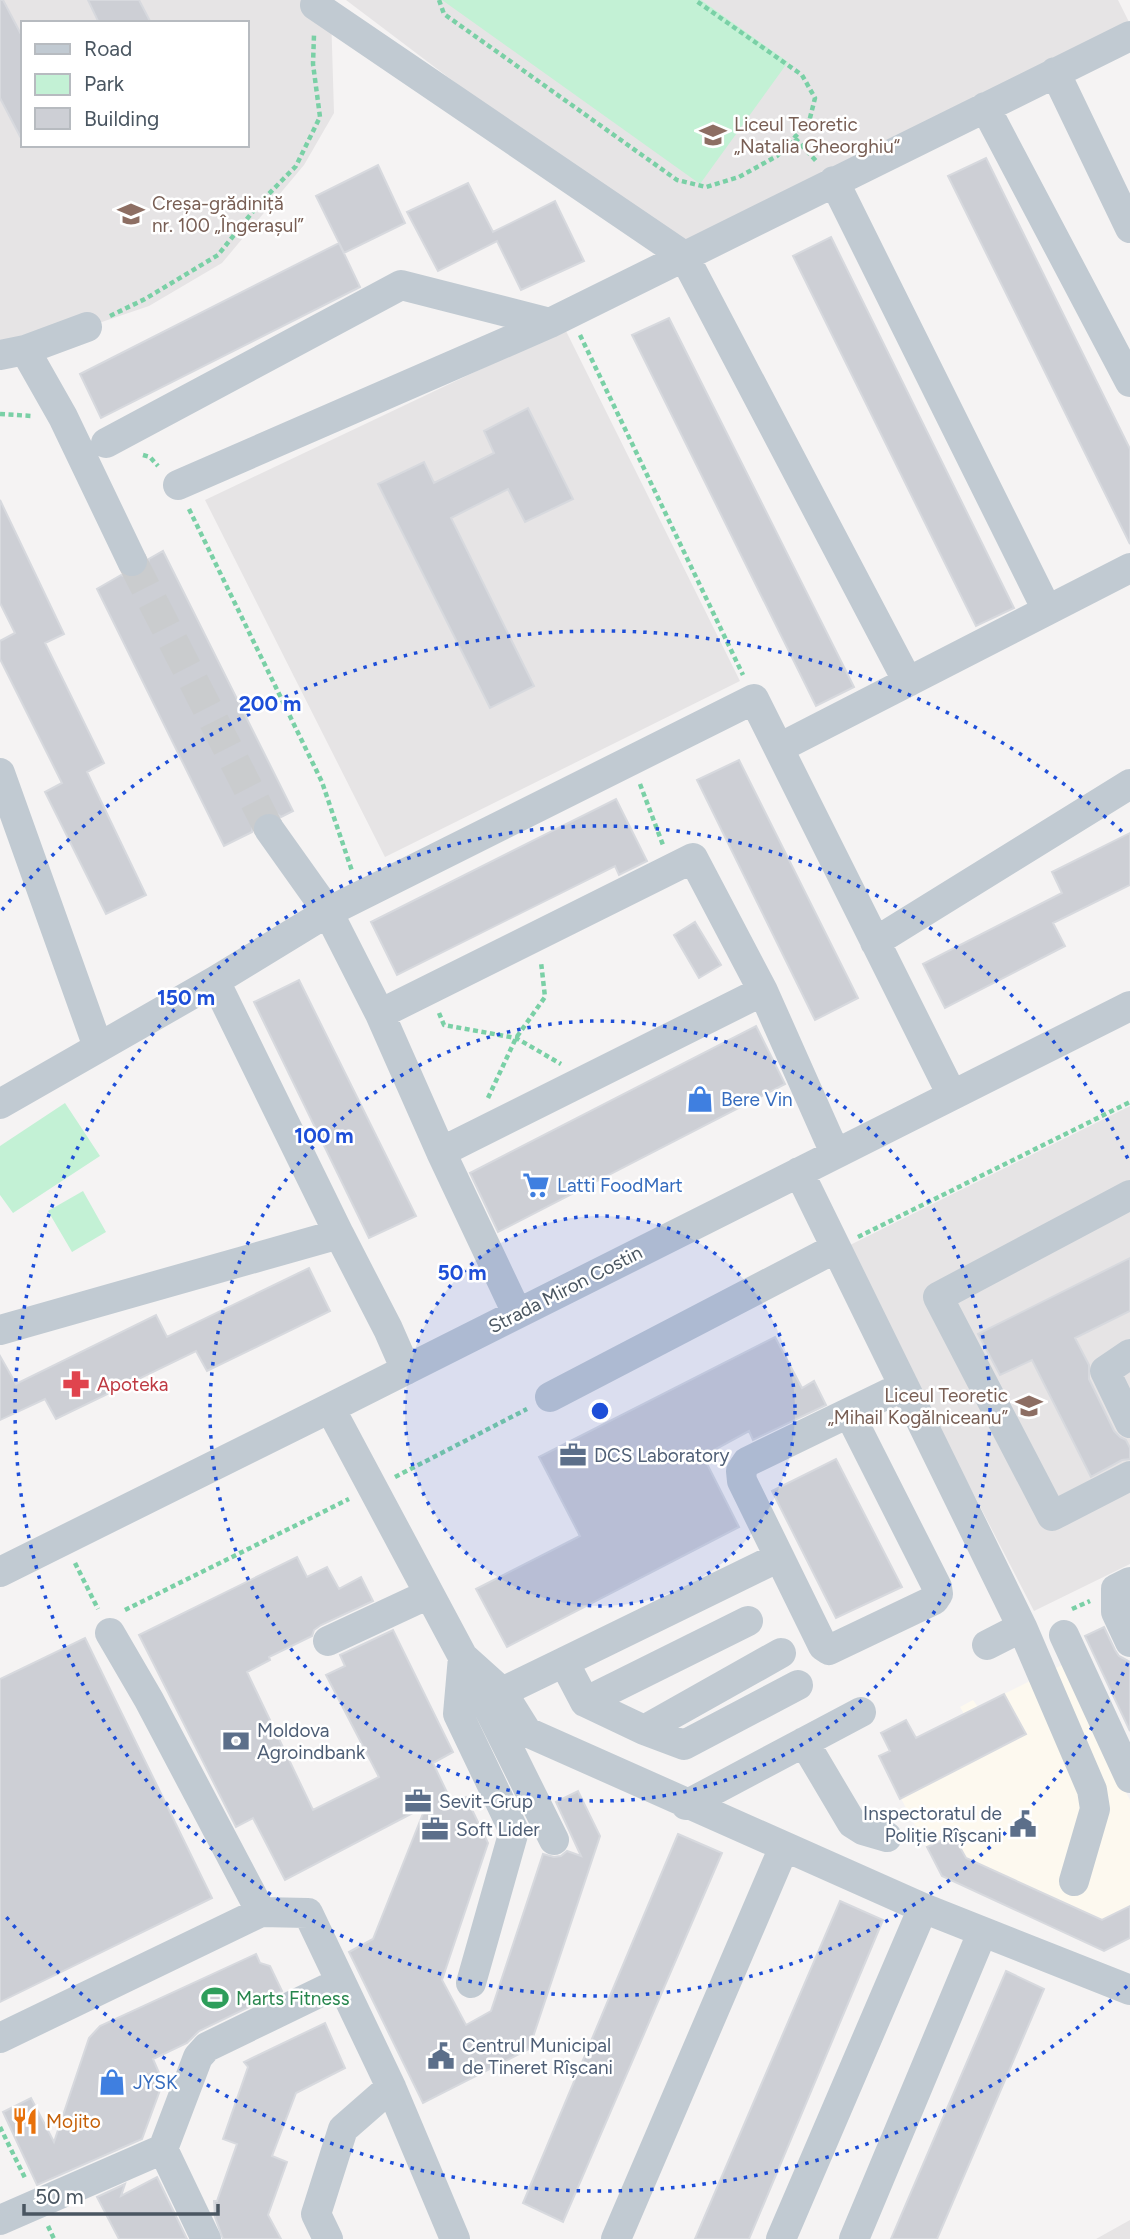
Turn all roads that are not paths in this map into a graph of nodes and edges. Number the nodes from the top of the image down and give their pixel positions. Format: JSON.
{"nodes":[{"id":1,"x":314,"y":2,"type":"edge"},
{"id":2,"x":1130,"y":36,"type":"edge"},
{"id":3,"x":1055,"y":72,"type":"junction"},
{"id":4,"x":985,"y":107,"type":"junction"},
{"id":5,"x":834,"y":181,"type":"junction"},
{"id":6,"x":1130,"y":228,"type":"edge"},
{"id":7,"x":684,"y":256,"type":"junction"},
{"id":8,"x":560,"y":317,"type":"junction"},
{"id":9,"x":87,"y":327,"type":"road end"},
{"id":10,"x":13,"y":353,"type":"edge"},
{"id":11,"x":1130,"y":382,"type":"edge"},
{"id":12,"x":106,"y":443,"type":"dead end"},
{"id":13,"x":178,"y":485,"type":"road end"},
{"id":14,"x":132,"y":561,"type":"tunnel mouth"},
{"id":15,"x":1130,"y":568,"type":"edge"},
{"id":16,"x":1047,"y":610,"type":"junction"},
{"id":17,"x":908,"y":682,"type":"junction"},
{"id":18,"x":779,"y":748,"type":"junction"},
{"id":19,"x":0,"y":773,"type":"edge"},
{"id":20,"x":1130,"y":783,"type":"edge"},
{"id":21,"x":269,"y":829,"type":"tunnel mouth"},
{"id":22,"x":328,"y":912,"type":"junction"},
{"id":23,"x":876,"y":942,"type":"junction"},
{"id":24,"x":215,"y":981,"type":"junction"},
{"id":25,"x":763,"y":991,"type":"junction"},
{"id":26,"x":1130,"y":1006,"type":"edge"},
{"id":27,"x":380,"y":1014,"type":"junction"},
{"id":28,"x":98,"y":1047,"type":"junction"},
{"id":29,"x":952,"y":1095,"type":"junction"},
{"id":30,"x":0,"y":1104,"type":"edge"},
{"id":31,"x":441,"y":1152,"type":"junction"},
{"id":32,"x":835,"y":1153,"type":"junction"},
{"id":33,"x":799,"y":1172,"type":"junction"},
{"id":34,"x":1130,"y":1195,"type":"edge"},
{"id":35,"x":338,"y":1234,"type":"junction"},
{"id":36,"x":836,"y":1248,"type":"junction"},
{"id":37,"x":517,"y":1313,"type":"junction"},
{"id":38,"x":0,"y":1330,"type":"edge"},
{"id":39,"x":1130,"y":1354,"type":"edge"},
{"id":40,"x":406,"y":1370,"type":"junction"},
{"id":41,"x":904,"y":1386,"type":"junction"},
{"id":42,"x":550,"y":1397,"type":"road end"},
{"id":43,"x":330,"y":1408,"type":"junction"},
{"id":44,"x":849,"y":1413,"type":"junction"},
{"id":45,"x":1130,"y":1423,"type":"edge"},
{"id":46,"x":1130,"y":1476,"type":"edge"},
{"id":47,"x":779,"y":1557,"type":"junction"},
{"id":48,"x":0,"y":1572,"type":"edge"},
{"id":49,"x":1130,"y":1582,"type":"edge"},
{"id":50,"x":429,"y":1594,"type":"junction"},
{"id":51,"x":108,"y":1619,"type":"road end"},
{"id":52,"x":748,"y":1620,"type":"dead end"},
{"id":53,"x":1021,"y":1627,"type":"junction"},
{"id":54,"x":1064,"y":1634,"type":"dead end"},
{"id":55,"x":328,"y":1641,"type":"dead end"},
{"id":56,"x":1130,"y":1642,"type":"edge"},
{"id":57,"x":986,"y":1646,"type":"dead end"},
{"id":58,"x":781,"y":1653,"type":"dead end"},
{"id":59,"x":463,"y":1657,"type":"junction"},
{"id":60,"x":564,"y":1662,"type":"junction"},
{"id":61,"x":798,"y":1685,"type":"dead end"},
{"id":62,"x":502,"y":1692,"type":"junction"},
{"id":63,"x":585,"y":1702,"type":"junction"},
{"id":64,"x":861,"y":1712,"type":"dead end"},
{"id":65,"x":644,"y":1730,"type":"junction"},
{"id":66,"x":804,"y":1742,"type":"junction"},
{"id":67,"x":1130,"y":1778,"type":"edge"},
{"id":68,"x":687,"y":1805,"type":"junction"},
{"id":69,"x":887,"y":1838,"type":"dead end"},
{"id":70,"x":554,"y":1840,"type":"dead end"},
{"id":71,"x":783,"y":1847,"type":"junction"},
{"id":72,"x":1074,"y":1881,"type":"dead end"},
{"id":73,"x":923,"y":1908,"type":"junction"},
{"id":74,"x":261,"y":1912,"type":"junction"},
{"id":75,"x":982,"y":1933,"type":"junction"},
{"id":76,"x":341,"y":1982,"type":"junction"},
{"id":77,"x":471,"y":1983,"type":"dead end"},
{"id":78,"x":1130,"y":1990,"type":"edge"},
{"id":79,"x":0,"y":2038,"type":"edge"},
{"id":80,"x":391,"y":2087,"type":"junction"},
{"id":81,"x":163,"y":2149,"type":"junction"},
{"id":82,"x":0,"y":2220,"type":"edge"},
{"id":83,"x":206,"y":2239,"type":"edge"},
{"id":84,"x":328,"y":2239,"type":"edge"},
{"id":85,"x":454,"y":2239,"type":"edge"},
{"id":86,"x":616,"y":2239,"type":"edge"},
{"id":87,"x":781,"y":2239,"type":"edge"},
{"id":88,"x":854,"y":2239,"type":"edge"}],
"edges":[{"from":1,"to":7,"type":"street"},
{"from":2,"to":3,"type":"street"},
{"from":3,"to":4,"type":"street"},
{"from":3,"to":6,"type":"street"},
{"from":4,"to":5,"type":"street"},
{"from":4,"to":11,"type":"street"},
{"from":5,"to":7,"type":"street"},
{"from":5,"to":16,"type":"street"},
{"from":7,"to":8,"type":"street"},
{"from":7,"to":17,"type":"street"},
{"from":8,"to":12,"type":"street"},
{"from":8,"to":13,"type":"street"},
{"from":9,"to":10,"type":"street"},
{"from":10,"to":14,"type":"street"},
{"from":15,"to":16,"type":"street"},
{"from":16,"to":17,"type":"street"},
{"from":17,"to":18,"type":"street"},
{"from":18,"to":22,"type":"street"},
{"from":18,"to":23,"type":"street"},
{"from":19,"to":28,"type":"street"},
{"from":20,"to":23,"type":"street"},
{"from":21,"to":22,"type":"street"},
{"from":22,"to":24,"type":"street"},
{"from":22,"to":27,"type":"street"},
{"from":23,"to":29,"type":"street"},
{"from":24,"to":28,"type":"street"},
{"from":24,"to":35,"type":"street"},
{"from":25,"to":27,"type":"street"},
{"from":25,"to":31,"type":"street"},
{"from":25,"to":32,"type":"street"},
{"from":26,"to":29,"type":"street","name":"Strada Miron Costin"},
{"from":27,"to":31,"type":"street"},
{"from":28,"to":30,"type":"street"},
{"from":29,"to":32,"type":"street","name":"Strada Miron Costin"},
{"from":31,"to":37,"type":"street"},
{"from":32,"to":33,"type":"street","name":"Strada Miron Costin"},
{"from":33,"to":36,"type":"street"},
{"from":33,"to":37,"type":"street","name":"Strada Miron Costin"},
{"from":34,"to":46,"type":"street"},
{"from":35,"to":38,"type":"street"},
{"from":35,"to":40,"type":"street"},
{"from":36,"to":41,"type":"street"},
{"from":36,"to":42,"type":"street"},
{"from":37,"to":40,"type":"street","name":"Strada Miron Costin"},
{"from":39,"to":45,"type":"street"},
{"from":40,"to":43,"type":"street","name":"Strada Miron Costin"},
{"from":41,"to":44,"type":"street"},
{"from":41,"to":53,"type":"street"},
{"from":43,"to":48,"type":"street","name":"Strada Miron Costin"},
{"from":43,"to":50,"type":"street"},
{"from":44,"to":47,"type":"street"},
{"from":44,"to":47,"type":"street"},
{"from":47,"to":60,"type":"street"},
{"from":49,"to":56,"type":"street"},
{"from":50,"to":55,"type":"street"},
{"from":50,"to":59,"type":"street"},
{"from":51,"to":74,"type":"street"},
{"from":52,"to":63,"type":"street"},
{"from":53,"to":57,"type":"street"},
{"from":53,"to":72,"type":"street"},
{"from":54,"to":67,"type":"street"},
{"from":58,"to":65,"type":"street"},
{"from":59,"to":62,"type":"street"},
{"from":59,"to":70,"type":"street"},
{"from":59,"to":77,"type":"street"},
{"from":60,"to":62,"type":"street"},
{"from":60,"to":63,"type":"street"},
{"from":61,"to":65,"type":"street"},
{"from":62,"to":68,"type":"street"},
{"from":63,"to":65,"type":"street"},
{"from":64,"to":66,"type":"street"},
{"from":66,"to":68,"type":"street"},
{"from":66,"to":69,"type":"street"},
{"from":68,"to":71,"type":"street"},
{"from":71,"to":73,"type":"street"},
{"from":71,"to":86,"type":"street"},
{"from":73,"to":75,"type":"street"},
{"from":73,"to":87,"type":"street"},
{"from":74,"to":76,"type":"street"},
{"from":74,"to":79,"type":"street"},
{"from":75,"to":78,"type":"street"},
{"from":75,"to":88,"type":"street"},
{"from":76,"to":80,"type":"street"},
{"from":76,"to":81,"type":"street"},
{"from":80,"to":84,"type":"street"},
{"from":80,"to":85,"type":"street"},
{"from":81,"to":82,"type":"street"},
{"from":81,"to":83,"type":"street"}]}
